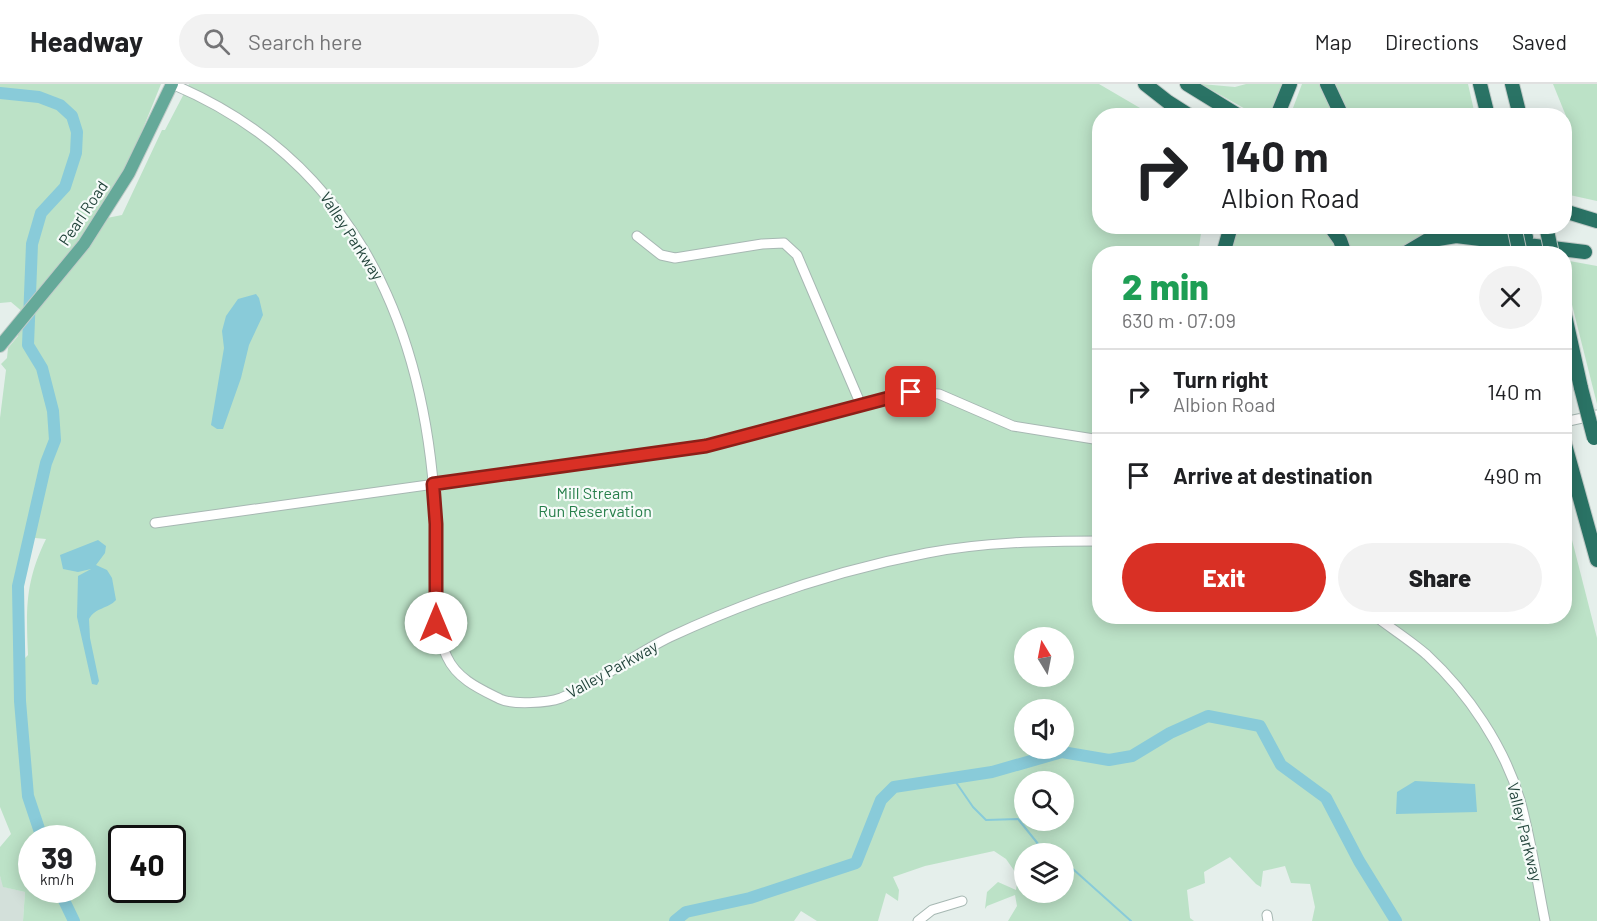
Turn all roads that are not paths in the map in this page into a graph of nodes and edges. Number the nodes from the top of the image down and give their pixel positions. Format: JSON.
{"nodes":[{"id":1,"x":172,"y":84,"type":"edge"},
{"id":2,"x":1145,"y":84,"type":"edge"},
{"id":3,"x":1187,"y":84,"type":"edge"},
{"id":4,"x":1290,"y":84,"type":"edge"},
{"id":5,"x":1296,"y":84,"type":"edge"},
{"id":6,"x":1327,"y":84,"type":"edge"},
{"id":7,"x":1480,"y":84,"type":"edge"},
{"id":8,"x":1512,"y":84,"type":"edge"},
{"id":9,"x":1168,"y":102,"type":"junction"},
{"id":10,"x":1174,"y":108,"type":"edge"},
{"id":11,"x":1177,"y":108,"type":"edge"},
{"id":12,"x":1226,"y":108,"type":"edge"},
{"id":13,"x":1284,"y":108,"type":"edge"},
{"id":14,"x":1284,"y":108,"type":"edge"},
{"id":15,"x":1338,"y":108,"type":"edge"},
{"id":16,"x":1486,"y":108,"type":"edge"},
{"id":17,"x":1518,"y":108,"type":"edge"},
{"id":18,"x":1572,"y":213,"type":"edge"},
{"id":19,"x":1597,"y":221,"type":"edge"},
{"id":20,"x":1572,"y":223,"type":"edge"},
{"id":21,"x":1597,"y":229,"type":"edge"},
{"id":22,"x":1517,"y":234,"type":"edge"},
{"id":23,"x":638,"y":236,"type":"dead end"},
{"id":24,"x":1418,"y":246,"type":"edge"},
{"id":25,"x":1531,"y":246,"type":"edge"},
{"id":26,"x":1562,"y":246,"type":"edge"},
{"id":27,"x":1572,"y":249,"type":"edge"},
{"id":28,"x":1572,"y":251,"type":"edge"},
{"id":29,"x":1591,"y":254,"type":"edge"},
{"id":30,"x":2,"y":343,"type":"edge"},
{"id":31,"x":1572,"y":347,"type":"edge"},
{"id":32,"x":861,"y":405,"type":"junction"},
{"id":33,"x":1597,"y":415,"type":"edge"},
{"id":34,"x":1572,"y":420,"type":"edge"},
{"id":35,"x":1092,"y":439,"type":"edge"},
{"id":36,"x":1595,"y":443,"type":"edge"},
{"id":37,"x":1572,"y":468,"type":"edge"},
{"id":38,"x":433,"y":484,"type":"junction"},
{"id":39,"x":155,"y":523,"type":"dead end"},
{"id":40,"x":1092,"y":541,"type":"edge"},
{"id":41,"x":1597,"y":560,"type":"edge"},
{"id":42,"x":1387,"y":624,"type":"edge"},
{"id":43,"x":962,"y":901,"type":"dead end"},
{"id":44,"x":918,"y":921,"type":"edge"},
{"id":45,"x":1545,"y":921,"type":"edge"}],
"edges":[{"from":1,"to":30,"type":"main road","name":"Pearl Road"},
{"from":1,"to":38,"type":"street","name":"Valley Parkway"},
{"from":2,"to":9,"type":"highway"},
{"from":3,"to":12,"type":"highway"},
{"from":4,"to":13,"type":"highway"},
{"from":5,"to":14,"type":"highway"},
{"from":6,"to":15,"type":"highway"},
{"from":7,"to":16,"type":"highway"},
{"from":8,"to":17,"type":"highway"},
{"from":9,"to":10,"type":"highway"},
{"from":9,"to":11,"type":"highway"},
{"from":18,"to":19,"type":"highway"},
{"from":20,"to":21,"type":"highway"},
{"from":22,"to":26,"type":"highway"},
{"from":23,"to":32,"type":"street"},
{"from":24,"to":25,"type":"highway"},
{"from":27,"to":29,"type":"highway"},
{"from":28,"to":29,"type":"highway"},
{"from":31,"to":36,"type":"highway","bridge":true},
{"from":32,"to":35,"type":"street"},
{"from":32,"to":38,"type":"street"},
{"from":33,"to":34,"type":"street"},
{"from":37,"to":41,"type":"highway"},
{"from":38,"to":39,"type":"street"},
{"from":38,"to":40,"type":"street","name":"Valley Parkway"},
{"from":42,"to":45,"type":"street","name":"Valley Parkway"},
{"from":43,"to":44,"type":"street"}]}
